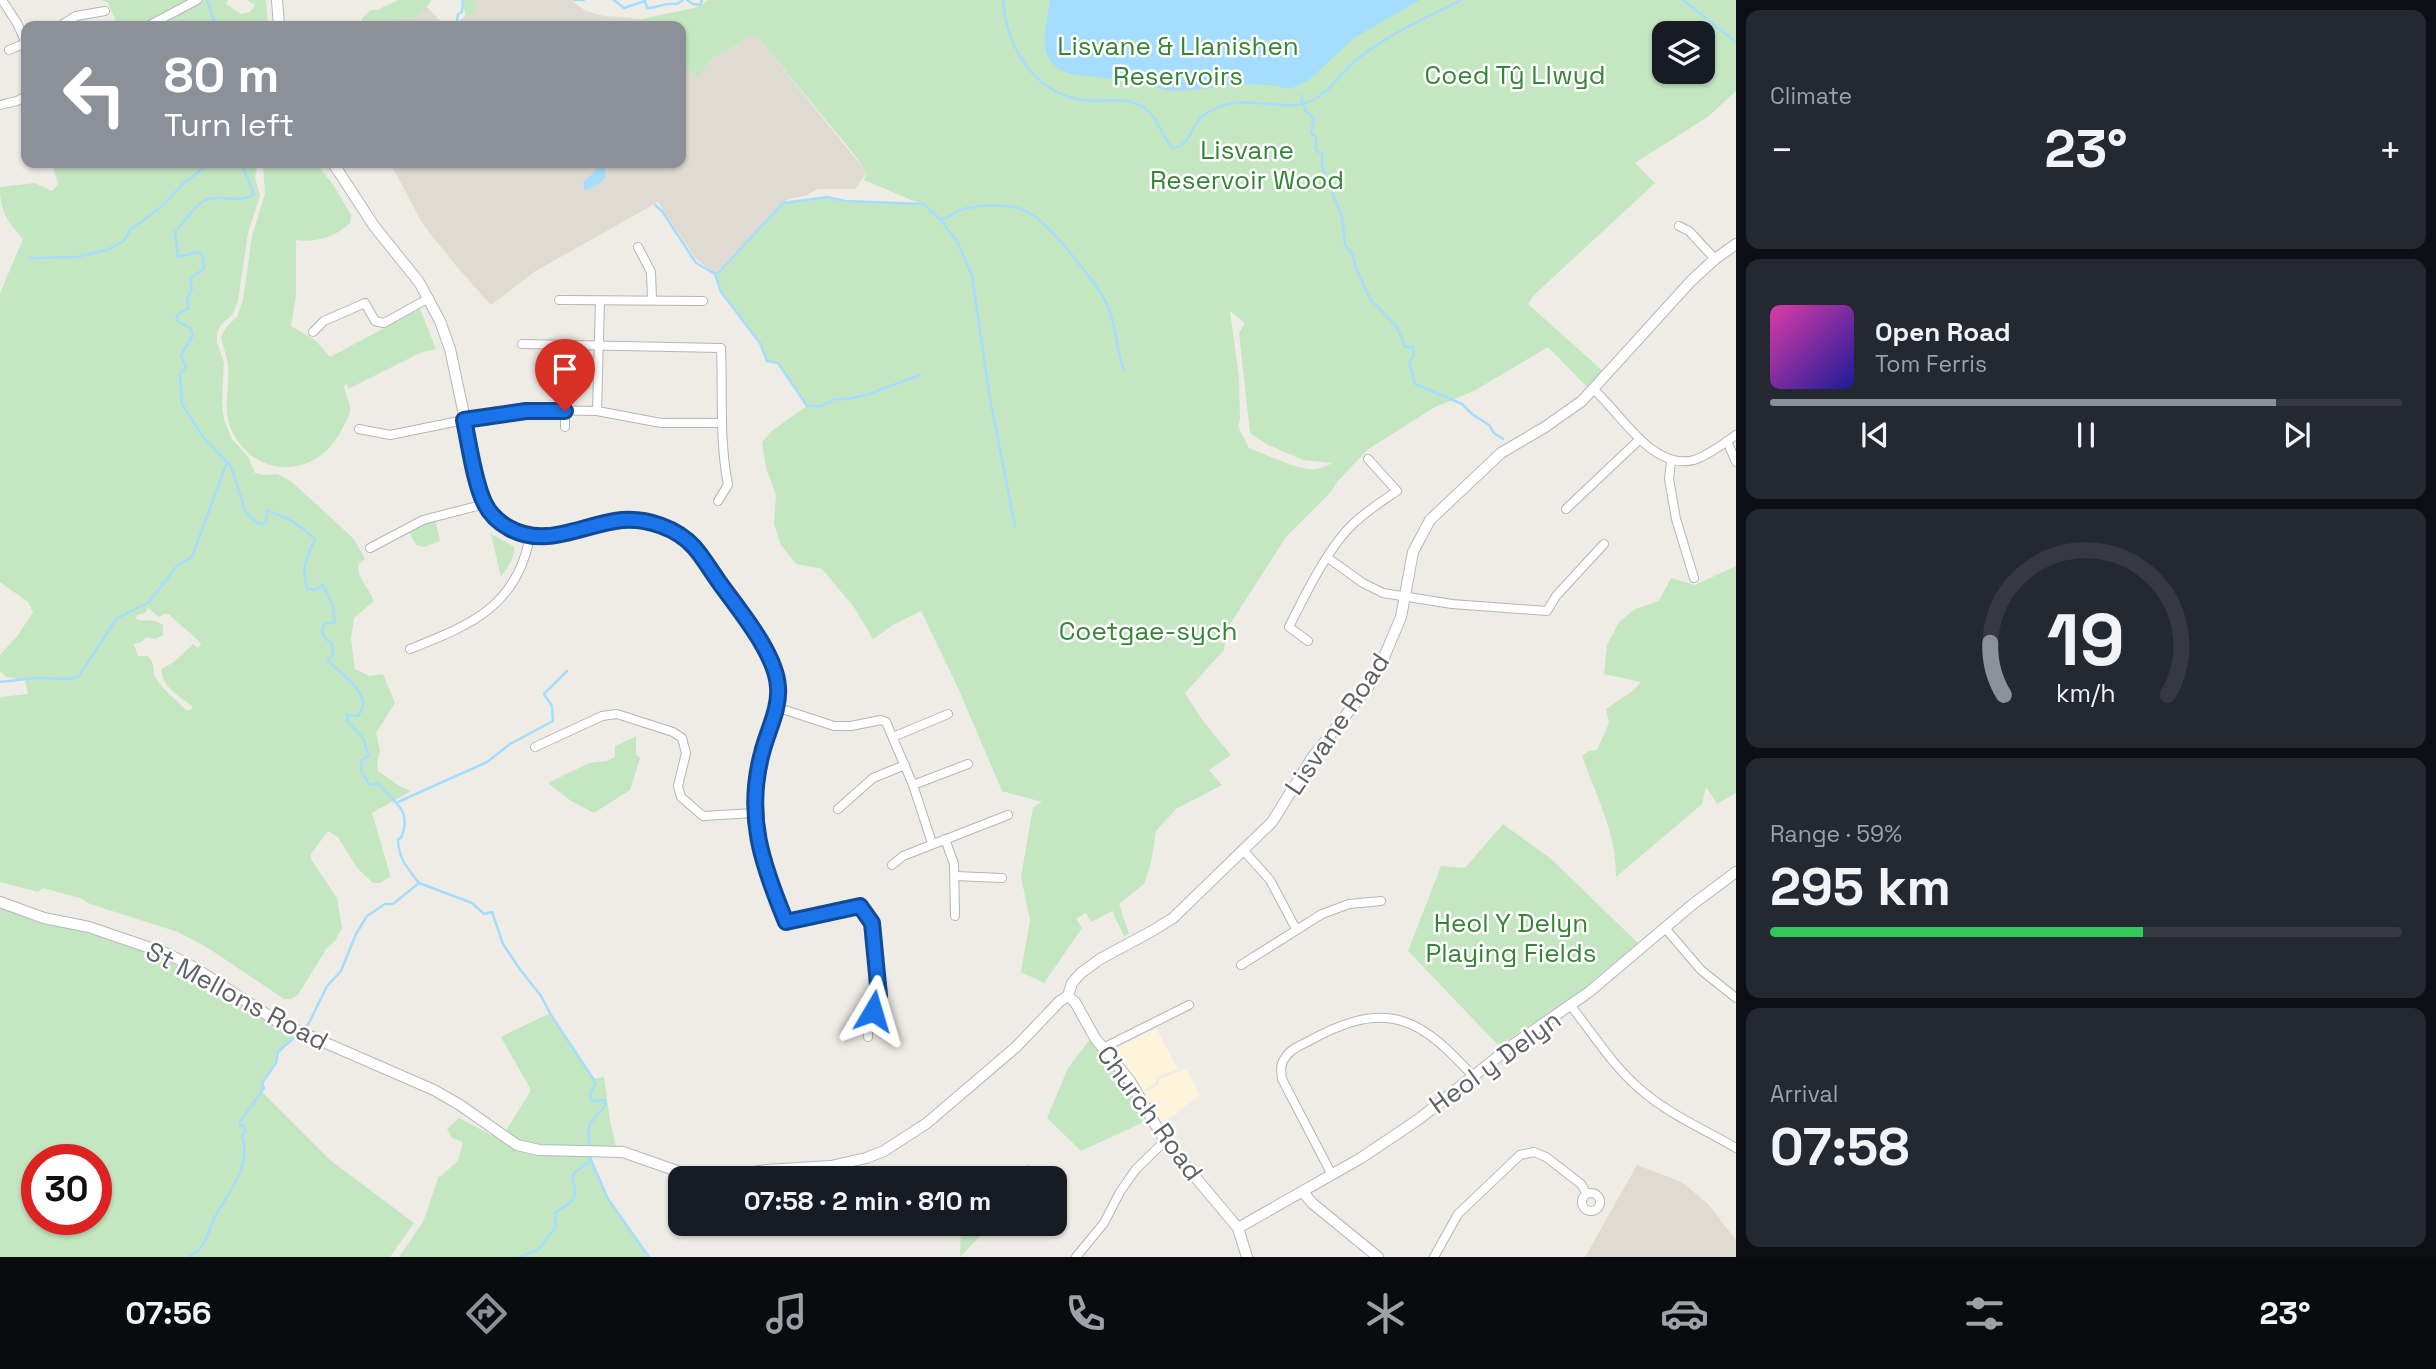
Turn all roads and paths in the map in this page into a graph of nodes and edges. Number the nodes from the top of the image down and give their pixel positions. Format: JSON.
{"nodes":[{"id":1,"x":2,"y":0,"type":"edge"},
{"id":2,"x":197,"y":0,"type":"edge"},
{"id":3,"x":277,"y":0,"type":"edge"},
{"id":4,"x":104,"y":11,"type":"dead end"},
{"id":5,"x":68,"y":21,"type":"edge"},
{"id":6,"x":157,"y":21,"type":"edge"},
{"id":7,"x":279,"y":21,"type":"edge"},
{"id":8,"x":21,"y":32,"type":"edge"},
{"id":9,"x":21,"y":45,"type":"edge"},
{"id":10,"x":9,"y":50,"type":"dead end"},
{"id":11,"x":21,"y":99,"type":"edge"},
{"id":12,"x":0,"y":105,"type":"edge"},
{"id":13,"x":336,"y":168,"type":"edge"},
{"id":14,"x":1679,"y":226,"type":"dead end"},
{"id":15,"x":1736,"y":244,"type":"edge"},
{"id":16,"x":638,"y":247,"type":"dead end"},
{"id":17,"x":1715,"y":259,"type":"junction"},
{"id":18,"x":429,"y":298,"type":"junction"},
{"id":19,"x":559,"y":300,"type":"dead end"},
{"id":20,"x":652,"y":300,"type":"junction"},
{"id":21,"x":600,"y":301,"type":"junction"},
{"id":22,"x":703,"y":301,"type":"dead end"},
{"id":23,"x":313,"y":332,"type":"dead end"},
{"id":24,"x":522,"y":344,"type":"dead end"},
{"id":25,"x":599,"y":344,"type":"junction"},
{"id":26,"x":1593,"y":389,"type":"junction"},
{"id":27,"x":565,"y":411,"type":"junction"},
{"id":28,"x":597,"y":411,"type":"junction"},
{"id":29,"x":464,"y":420,"type":"junction"},
{"id":30,"x":720,"y":424,"type":"junction"},
{"id":31,"x":565,"y":427,"type":"dead end"},
{"id":32,"x":359,"y":429,"type":"dead end"},
{"id":33,"x":1736,"y":435,"type":"edge"},
{"id":34,"x":1640,"y":439,"type":"junction"},
{"id":35,"x":1727,"y":441,"type":"junction"},
{"id":36,"x":1368,"y":459,"type":"dead end"},
{"id":37,"x":1671,"y":461,"type":"junction"},
{"id":38,"x":1736,"y":462,"type":"edge"},
{"id":39,"x":718,"y":501,"type":"dead end"},
{"id":40,"x":485,"y":504,"type":"junction"},
{"id":41,"x":1566,"y":509,"type":"dead end"},
{"id":42,"x":530,"y":536,"type":"junction"},
{"id":43,"x":1604,"y":544,"type":"dead end"},
{"id":44,"x":370,"y":548,"type":"dead end"},
{"id":45,"x":1328,"y":558,"type":"junction"},
{"id":46,"x":1694,"y":578,"type":"dead end"},
{"id":47,"x":1405,"y":597,"type":"junction"},
{"id":48,"x":1308,"y":640,"type":"dead end"},
{"id":49,"x":410,"y":649,"type":"dead end"},
{"id":50,"x":776,"y":707,"type":"junction"},
{"id":51,"x":948,"y":715,"type":"dead end"},
{"id":52,"x":893,"y":737,"type":"junction"},
{"id":53,"x":535,"y":747,"type":"dead end"},
{"id":54,"x":968,"y":764,"type":"dead end"},
{"id":55,"x":905,"y":765,"type":"junction"},
{"id":56,"x":913,"y":785,"type":"junction"},
{"id":57,"x":838,"y":809,"type":"dead end"},
{"id":58,"x":754,"y":813,"type":"junction"},
{"id":59,"x":1007,"y":815,"type":"dead end"},
{"id":60,"x":945,"y":839,"type":"junction"},
{"id":61,"x":932,"y":843,"type":"junction"},
{"id":62,"x":1244,"y":851,"type":"junction"},
{"id":63,"x":892,"y":865,"type":"dead end"},
{"id":64,"x":1736,"y":872,"type":"edge"},
{"id":65,"x":955,"y":876,"type":"junction"},
{"id":66,"x":1002,"y":878,"type":"dead end"},
{"id":67,"x":1381,"y":901,"type":"dead end"},
{"id":68,"x":0,"y":902,"type":"edge"},
{"id":69,"x":955,"y":916,"type":"dead end"},
{"id":70,"x":786,"y":922,"type":"joint"},
{"id":71,"x":1665,"y":928,"type":"junction"},
{"id":72,"x":1296,"y":929,"type":"junction"},
{"id":73,"x":1241,"y":965,"type":"dead end"},
{"id":74,"x":1068,"y":996,"type":"junction"},
{"id":75,"x":1736,"y":998,"type":"edge"},
{"id":76,"x":1189,"y":1005,"type":"dead end"},
{"id":77,"x":1571,"y":1006,"type":"junction"},
{"id":78,"x":868,"y":1037,"type":"dead end"},
{"id":79,"x":1103,"y":1048,"type":"junction"},
{"id":80,"x":1473,"y":1076,"type":"junction"},
{"id":81,"x":1165,"y":1141,"type":"junction"},
{"id":82,"x":1736,"y":1148,"type":"edge"},
{"id":83,"x":831,"y":1166,"type":"edge"},
{"id":84,"x":668,"y":1168,"type":"edge"},
{"id":85,"x":1332,"y":1175,"type":"junction"},
{"id":86,"x":1303,"y":1192,"type":"junction"},
{"id":87,"x":1587,"y":1194,"type":"dead end"},
{"id":88,"x":1238,"y":1228,"type":"junction"},
{"id":89,"x":1076,"y":1257,"type":"edge"},
{"id":90,"x":1247,"y":1257,"type":"edge"},
{"id":91,"x":1378,"y":1257,"type":"edge"},
{"id":92,"x":1434,"y":1257,"type":"edge"}],
"edges":[{"from":1,"to":8,"type":"street"},
{"from":2,"to":6,"type":"street"},
{"from":3,"to":7,"type":"main road"},
{"from":4,"to":5,"type":"street"},
{"from":9,"to":10,"type":"street"},
{"from":11,"to":12,"type":"street"},
{"from":13,"to":18,"type":"main road"},
{"from":14,"to":17,"type":"street"},
{"from":15,"to":17,"type":"main road","name":"Lisvane Road"},
{"from":16,"to":20,"type":"street"},
{"from":17,"to":26,"type":"main road","name":"Lisvane Road"},
{"from":18,"to":23,"type":"street"},
{"from":18,"to":29,"type":"main road"},
{"from":19,"to":21,"type":"street"},
{"from":20,"to":21,"type":"street"},
{"from":20,"to":22,"type":"street"},
{"from":21,"to":25,"type":"street"},
{"from":24,"to":25,"type":"street"},
{"from":25,"to":28,"type":"street"},
{"from":25,"to":30,"type":"street"},
{"from":26,"to":34,"type":"street"},
{"from":26,"to":47,"type":"main road","name":"Lisvane Road"},
{"from":27,"to":28,"type":"street"},
{"from":27,"to":29,"type":"street"},
{"from":27,"to":31,"type":"street"},
{"from":28,"to":30,"type":"street"},
{"from":29,"to":32,"type":"street"},
{"from":29,"to":40,"type":"main road"},
{"from":30,"to":39,"type":"street"},
{"from":33,"to":35,"type":"street"},
{"from":34,"to":37,"type":"street"},
{"from":34,"to":41,"type":"street"},
{"from":35,"to":37,"type":"street"},
{"from":35,"to":38,"type":"street"},
{"from":36,"to":45,"type":"street"},
{"from":37,"to":46,"type":"street"},
{"from":40,"to":42,"type":"main road"},
{"from":40,"to":44,"type":"street"},
{"from":42,"to":49,"type":"street"},
{"from":42,"to":50,"type":"main road"},
{"from":43,"to":47,"type":"street"},
{"from":45,"to":47,"type":"street"},
{"from":45,"to":48,"type":"street"},
{"from":47,"to":62,"type":"main road","name":"Lisvane Road"},
{"from":50,"to":52,"type":"street"},
{"from":50,"to":58,"type":"main road"},
{"from":51,"to":52,"type":"street"},
{"from":52,"to":55,"type":"street"},
{"from":53,"to":58,"type":"street"},
{"from":54,"to":56,"type":"street"},
{"from":55,"to":56,"type":"street"},
{"from":55,"to":57,"type":"street"},
{"from":56,"to":61,"type":"street"},
{"from":58,"to":70,"type":"main road"},
{"from":59,"to":60,"type":"street"},
{"from":60,"to":61,"type":"street"},
{"from":60,"to":65,"type":"street"},
{"from":61,"to":63,"type":"street"},
{"from":62,"to":72,"type":"street"},
{"from":62,"to":74,"type":"main road","name":"Lisvane Road"},
{"from":64,"to":71,"type":"main road","name":"Heol y Delyn"},
{"from":65,"to":66,"type":"street"},
{"from":65,"to":69,"type":"street"},
{"from":67,"to":72,"type":"street"},
{"from":68,"to":84,"type":"main road","name":"St Mellons Road"},
{"from":70,"to":78,"type":"street"},
{"from":71,"to":75,"type":"street"},
{"from":71,"to":77,"type":"main road","name":"Heol y Delyn"},
{"from":72,"to":73,"type":"street"},
{"from":74,"to":79,"type":"main road","name":"Church Road"},
{"from":74,"to":83,"type":"main road","name":"Lisvane Road"},
{"from":76,"to":79,"type":"street"},
{"from":77,"to":80,"type":"main road","name":"Heol y Delyn"},
{"from":77,"to":82,"type":"street"},
{"from":79,"to":81,"type":"main road","name":"Church Road"},
{"from":80,"to":85,"type":"main road","name":"Heol y Delyn"},
{"from":80,"to":85,"type":"street"},
{"from":81,"to":88,"type":"main road","name":"Church Road"},
{"from":81,"to":89,"type":"street"},
{"from":85,"to":86,"type":"main road","name":"Heol y Delyn"},
{"from":86,"to":88,"type":"main road","name":"Heol y Delyn"},
{"from":86,"to":91,"type":"main road"},
{"from":87,"to":92,"type":"street"},
{"from":88,"to":90,"type":"main road"}]}
